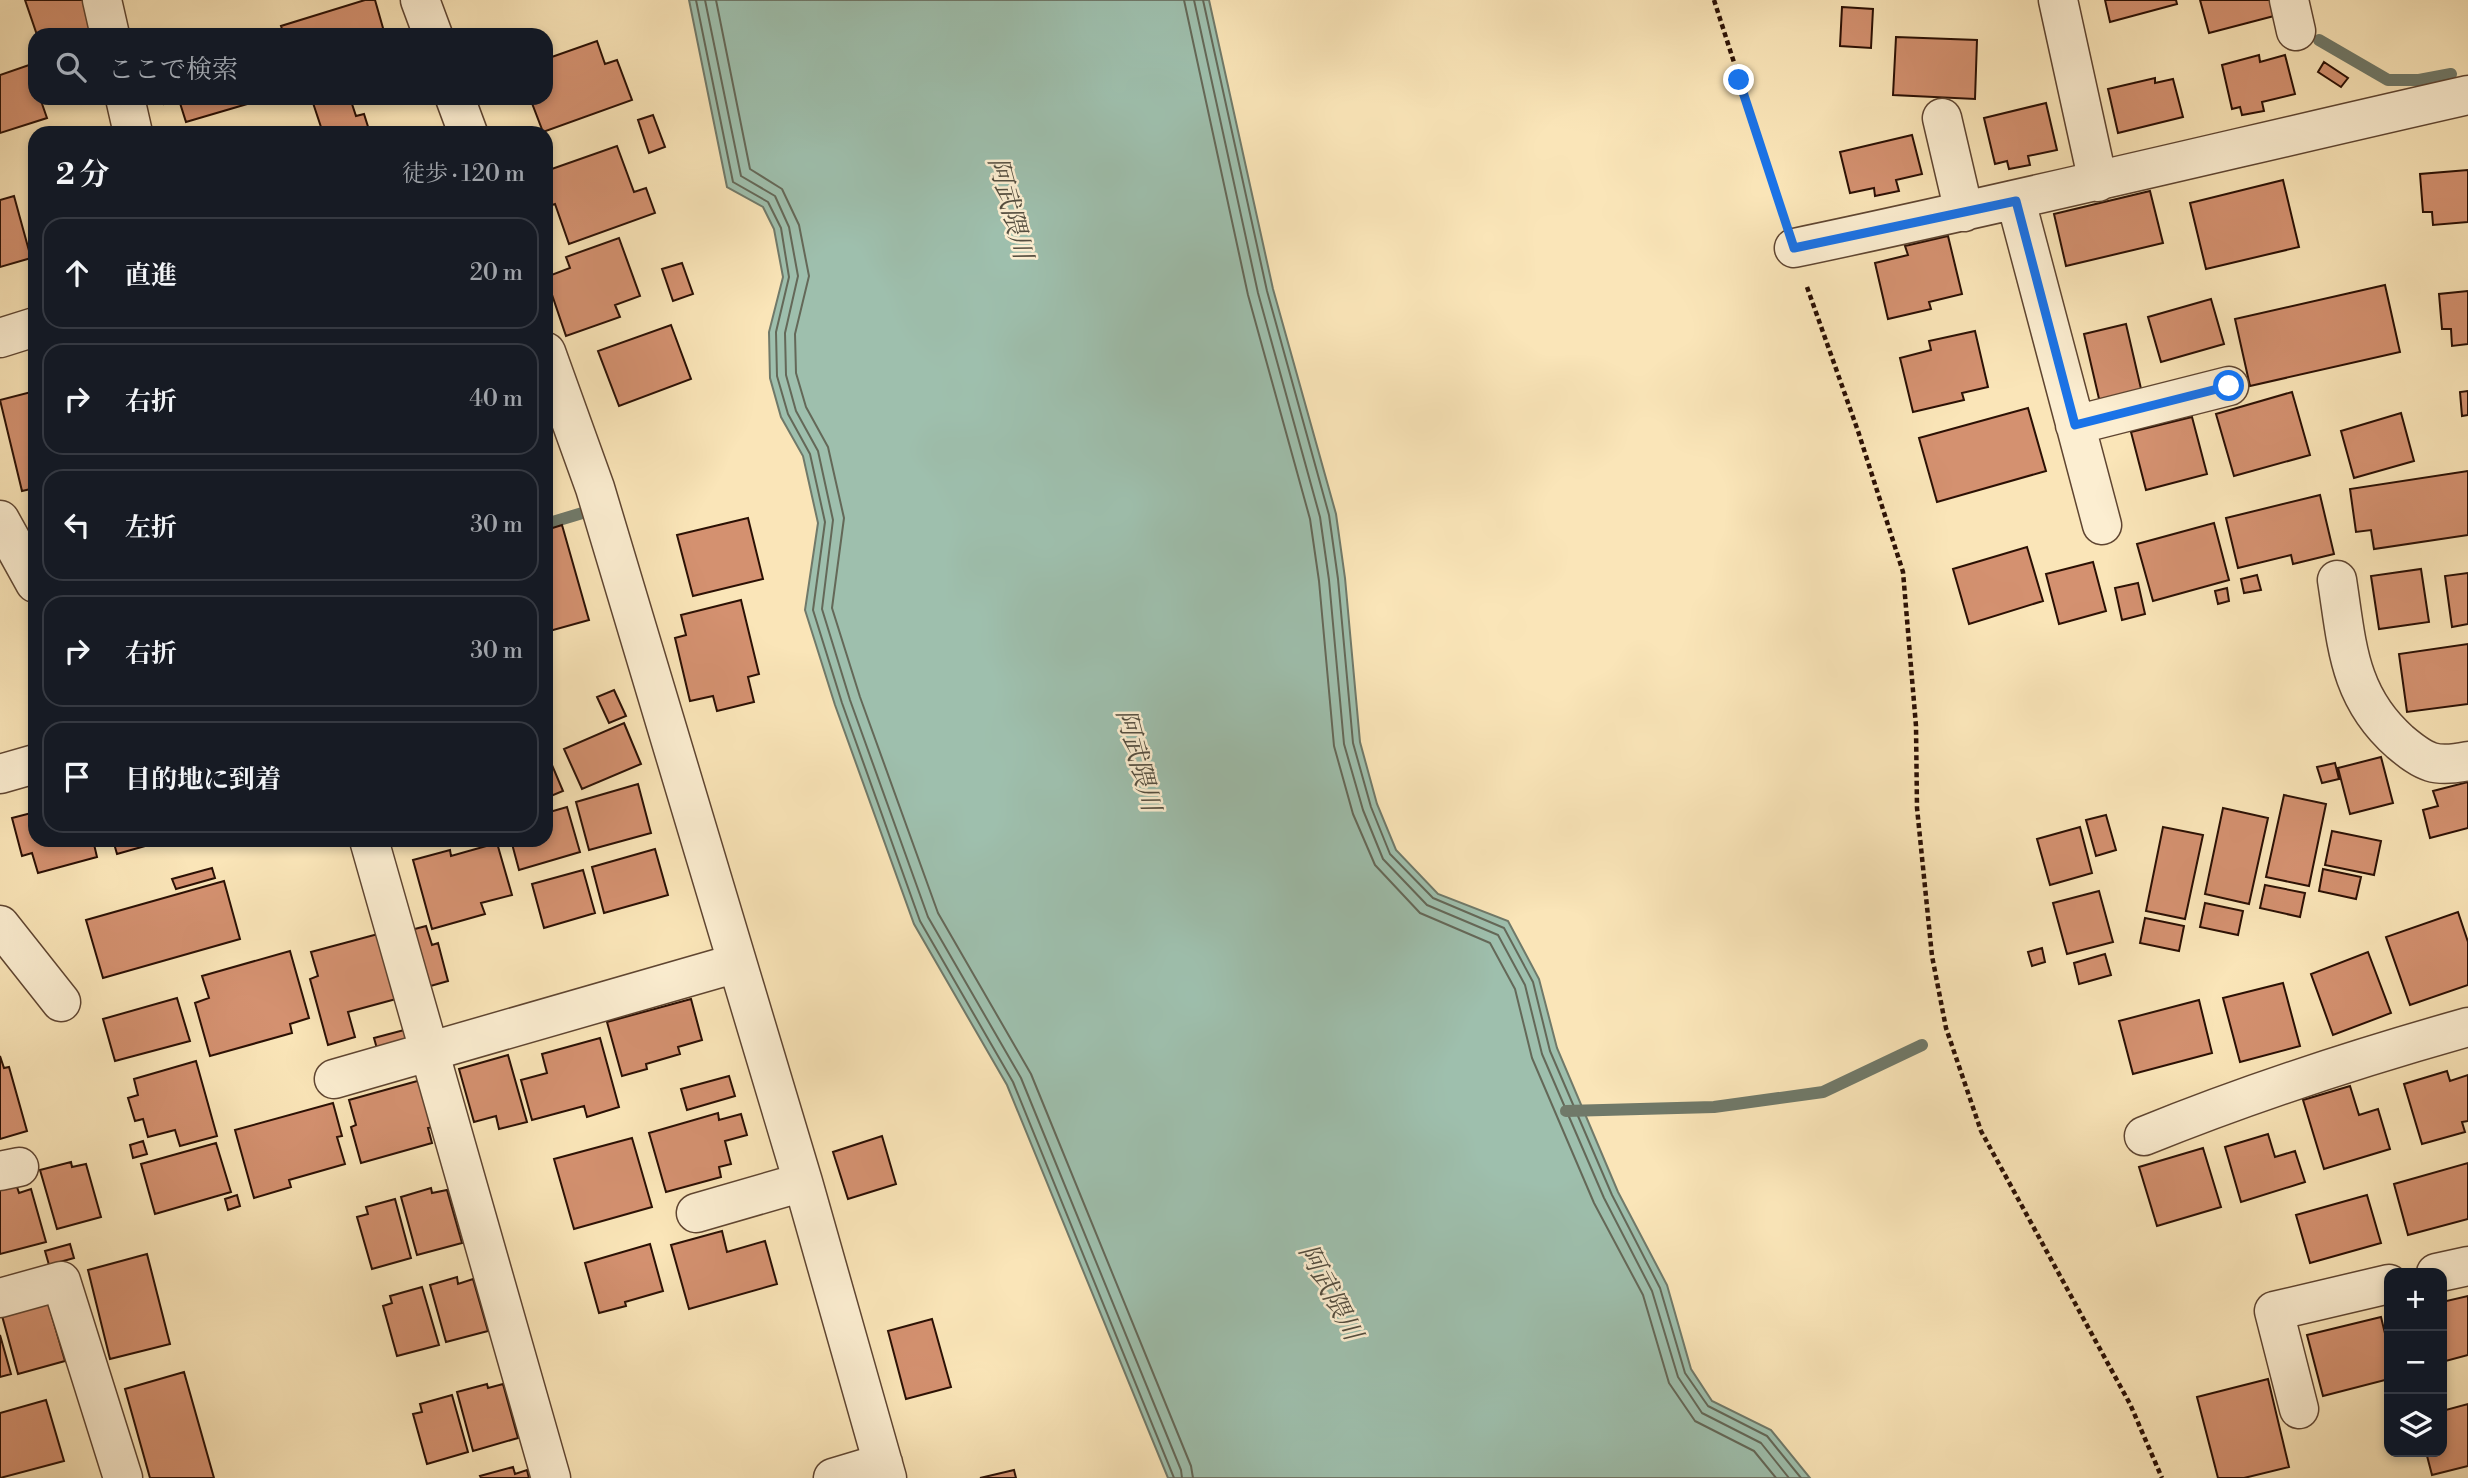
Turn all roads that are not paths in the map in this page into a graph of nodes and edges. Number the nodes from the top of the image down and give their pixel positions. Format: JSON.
{"nodes":[{"id":1,"x":102,"y":0,"type":"edge"},
{"id":2,"x":420,"y":0,"type":"edge"},
{"id":3,"x":2058,"y":0,"type":"edge"},
{"id":4,"x":108,"y":28,"type":"edge"},
{"id":5,"x":430,"y":28,"type":"edge"},
{"id":6,"x":2468,"y":95,"type":"edge"},
{"id":7,"x":127,"y":105,"type":"edge"},
{"id":8,"x":458,"y":105,"type":"edge"},
{"id":9,"x":1942,"y":118,"type":"dead end"},
{"id":10,"x":131,"y":126,"type":"edge"},
{"id":11,"x":465,"y":126,"type":"edge"},
{"id":12,"x":2098,"y":182,"type":"junction"},
{"id":13,"x":2016,"y":201,"type":"junction"},
{"id":14,"x":1964,"y":212,"type":"junction"},
{"id":15,"x":1794,"y":248,"type":"road end"},
{"id":16,"x":28,"y":329,"type":"edge"},
{"id":17,"x":0,"y":338,"type":"edge"},
{"id":18,"x":553,"y":371,"type":"edge"},
{"id":19,"x":2229,"y":386,"type":"dead end"},
{"id":20,"x":2075,"y":425,"type":"junction"},
{"id":21,"x":0,"y":520,"type":"edge"},
{"id":22,"x":2102,"y":525,"type":"dead end"},
{"id":23,"x":28,"y":570,"type":"edge"},
{"id":24,"x":2337,"y":580,"type":"dead end"},
{"id":25,"x":2468,"y":761,"type":"edge"},
{"id":26,"x":28,"y":766,"type":"edge"},
{"id":27,"x":0,"y":774,"type":"edge"},
{"id":28,"x":371,"y":847,"type":"edge"},
{"id":29,"x":0,"y":925,"type":"edge"},
{"id":30,"x":737,"y":963,"type":"junction"},
{"id":31,"x":61,"y":1002,"type":"dead end"},
{"id":32,"x":2468,"y":1027,"type":"edge"},
{"id":33,"x":429,"y":1052,"type":"junction"},
{"id":34,"x":334,"y":1079,"type":"dead end"},
{"id":35,"x":2144,"y":1136,"type":"dead end"},
{"id":36,"x":803,"y":1182,"type":"junction"},
{"id":37,"x":696,"y":1213,"type":"dead end"},
{"id":38,"x":2468,"y":1266,"type":"edge"},
{"id":39,"x":2447,"y":1271,"type":"edge"},
{"id":40,"x":2384,"y":1285,"type":"edge"},
{"id":41,"x":0,"y":1298,"type":"edge"},
{"id":42,"x":2299,"y":1409,"type":"dead end"},
{"id":43,"x":885,"y":1471,"type":"edge"},
{"id":44,"x":123,"y":1478,"type":"edge"},
{"id":45,"x":551,"y":1478,"type":"edge"},
{"id":46,"x":833,"y":1478,"type":"edge"}],
"edges":[{"from":1,"to":4,"type":"street"},
{"from":2,"to":5,"type":"street"},
{"from":3,"to":12,"type":"street"},
{"from":6,"to":12,"type":"street"},
{"from":7,"to":10,"type":"street"},
{"from":8,"to":11,"type":"street"},
{"from":9,"to":14,"type":"street"},
{"from":12,"to":13,"type":"street"},
{"from":13,"to":14,"type":"street"},
{"from":13,"to":20,"type":"street"},
{"from":14,"to":15,"type":"street"},
{"from":16,"to":17,"type":"street"},
{"from":18,"to":30,"type":"street"},
{"from":19,"to":20,"type":"street"},
{"from":20,"to":22,"type":"street"},
{"from":21,"to":23,"type":"street"},
{"from":24,"to":25,"type":"street"},
{"from":26,"to":27,"type":"street"},
{"from":28,"to":33,"type":"street"},
{"from":29,"to":31,"type":"street"},
{"from":30,"to":33,"type":"street"},
{"from":30,"to":36,"type":"street"},
{"from":32,"to":35,"type":"street"},
{"from":33,"to":34,"type":"street"},
{"from":33,"to":45,"type":"street"},
{"from":36,"to":37,"type":"street"},
{"from":36,"to":43,"type":"street"},
{"from":38,"to":39,"type":"street"},
{"from":40,"to":42,"type":"street"},
{"from":41,"to":44,"type":"street"},
{"from":43,"to":46,"type":"street"}]}
